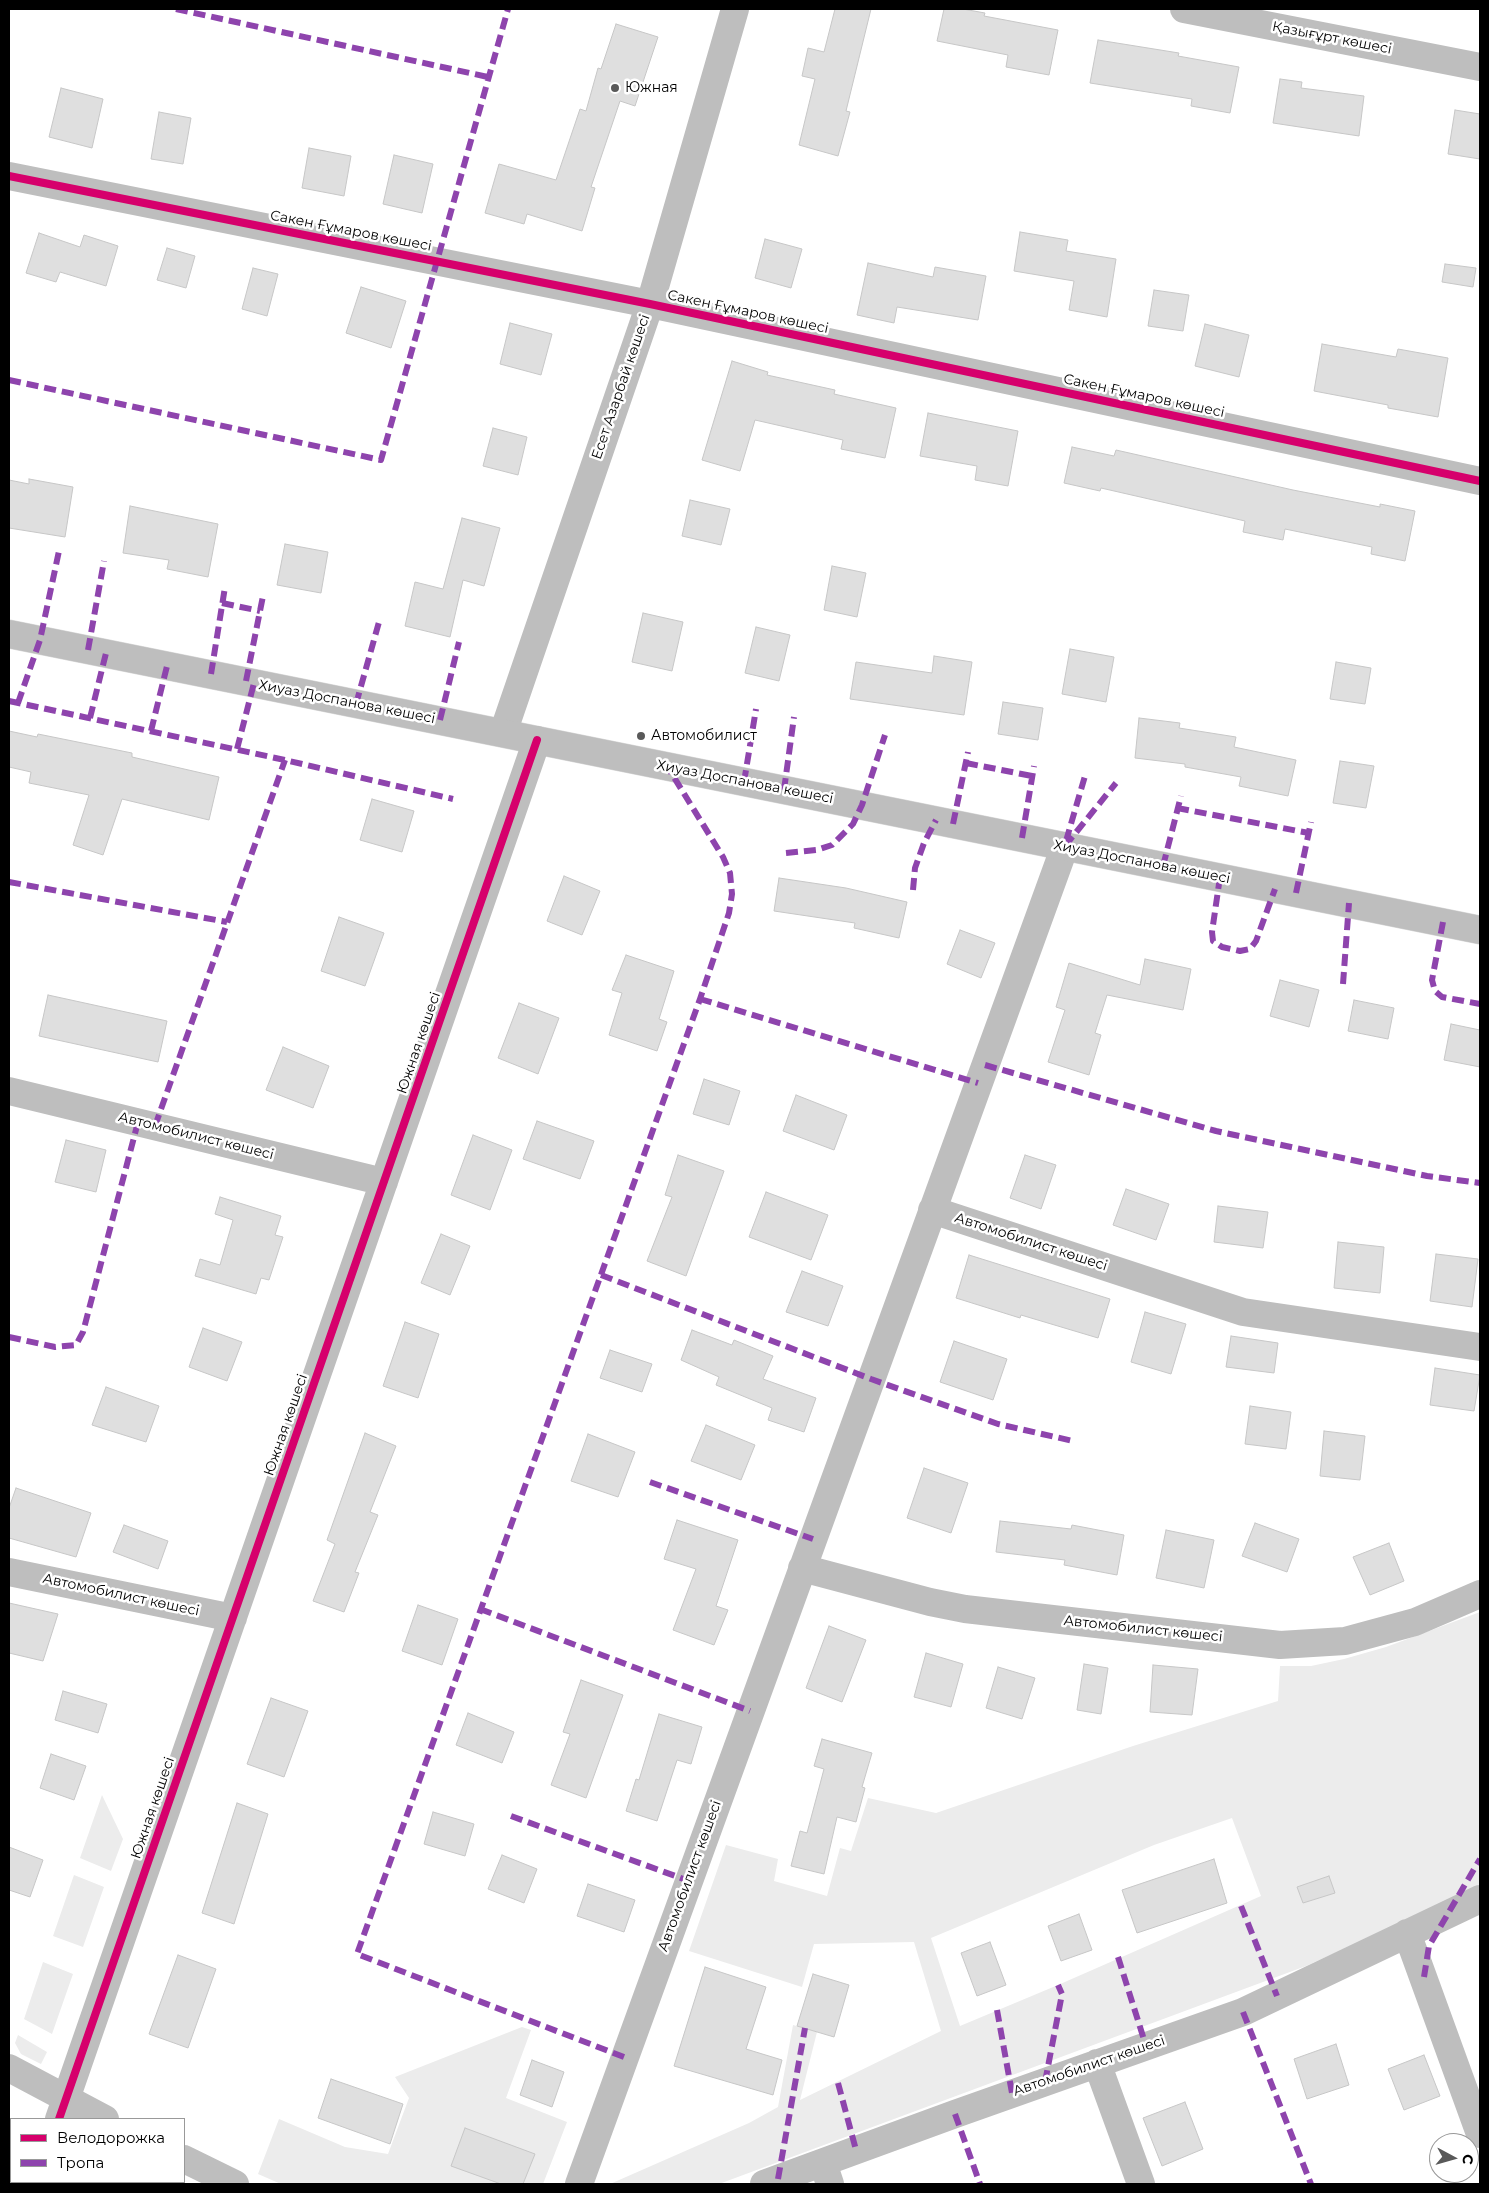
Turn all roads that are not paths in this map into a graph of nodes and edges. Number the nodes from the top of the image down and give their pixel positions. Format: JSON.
{"nodes":[{"id":1,"x":735,"y":9,"type":"edge"},
{"id":2,"x":1184,"y":9,"type":"edge"},
{"id":3,"x":1480,"y":67,"type":"edge"},
{"id":4,"x":9,"y":176,"type":"edge"},
{"id":5,"x":650,"y":304,"type":"junction"},
{"id":6,"x":1480,"y":481,"type":"edge"},
{"id":7,"x":9,"y":634,"type":"edge"},
{"id":8,"x":502,"y":733,"type":"junction"},
{"id":9,"x":538,"y":740,"type":"junction"},
{"id":10,"x":1065,"y":846,"type":"junction"},
{"id":11,"x":1480,"y":930,"type":"edge"},
{"id":12,"x":9,"y":1090,"type":"edge"},
{"id":13,"x":384,"y":1182,"type":"junction"},
{"id":14,"x":932,"y":1210,"type":"junction"},
{"id":15,"x":1480,"y":1347,"type":"edge"},
{"id":16,"x":802,"y":1568,"type":"junction"},
{"id":17,"x":9,"y":1572,"type":"edge"},
{"id":18,"x":1480,"y":1594,"type":"edge"},
{"id":19,"x":233,"y":1618,"type":"junction"},
{"id":20,"x":1480,"y":1899,"type":"edge"},
{"id":21,"x":1407,"y":1934,"type":"junction"},
{"id":22,"x":1097,"y":2063,"type":"junction"},
{"id":23,"x":9,"y":2068,"type":"edge"},
{"id":24,"x":62,"y":2109,"type":"edge"},
{"id":25,"x":101,"y":2118,"type":"edge"},
{"id":26,"x":1480,"y":2134,"type":"edge"},
{"id":27,"x":185,"y":2159,"type":"edge"},
{"id":28,"x":826,"y":2174,"type":"edge"},
{"id":29,"x":235,"y":2184,"type":"edge"},
{"id":30,"x":580,"y":2184,"type":"edge"},
{"id":31,"x":764,"y":2184,"type":"edge"},
{"id":32,"x":1142,"y":2184,"type":"edge"}],
"edges":[{"from":1,"to":5,"type":"street","name":"Есет Азарбай көшесі"},
{"from":2,"to":3,"type":"street","name":"Қазығұрт көшесі"},
{"from":4,"to":5,"type":"street","name":"Сакен Ғұмаров көшесі"},
{"from":5,"to":6,"type":"street","name":"Сакен Ғұмаров көшесі"},
{"from":5,"to":8,"type":"street","name":"Есет Азарбай көшесі"},
{"from":7,"to":8,"type":"street","name":"Хиуаз Доспанова көшесі"},
{"from":8,"to":9,"type":"street","name":"Хиуаз Доспанова көшесі"},
{"from":9,"to":10,"type":"street","name":"Хиуаз Доспанова көшесі"},
{"from":9,"to":13,"type":"street","name":"Южная көшесі"},
{"from":10,"to":11,"type":"street","name":"Хиуаз Доспанова көшесі"},
{"from":10,"to":14,"type":"street","name":"Автомобилист көшесі"},
{"from":12,"to":13,"type":"street","name":"Автомобилист көшесі"},
{"from":13,"to":19,"type":"street","name":"Южная көшесі"},
{"from":14,"to":15,"type":"street","name":"Автомобилист көшесі"},
{"from":14,"to":16,"type":"street","name":"Автомобилист көшесі"},
{"from":16,"to":18,"type":"street","name":"Автомобилист көшесі"},
{"from":16,"to":30,"type":"street","name":"Автомобилист көшесі"},
{"from":17,"to":19,"type":"street","name":"Автомобилист көшесі"},
{"from":19,"to":24,"type":"street","name":"Южная көшесі"},
{"from":20,"to":21,"type":"street","name":"Автомобилист көшесі"},
{"from":21,"to":22,"type":"street","name":"Автомобилист көшесі"},
{"from":21,"to":26,"type":"street"},
{"from":22,"to":28,"type":"street","name":"Автомобилист көшесі"},
{"from":22,"to":32,"type":"street"},
{"from":23,"to":24,"type":"street"},
{"from":24,"to":25,"type":"street"},
{"from":27,"to":29,"type":"street"},
{"from":28,"to":31,"type":"street","name":"Автомобилист көшесі"}]}
